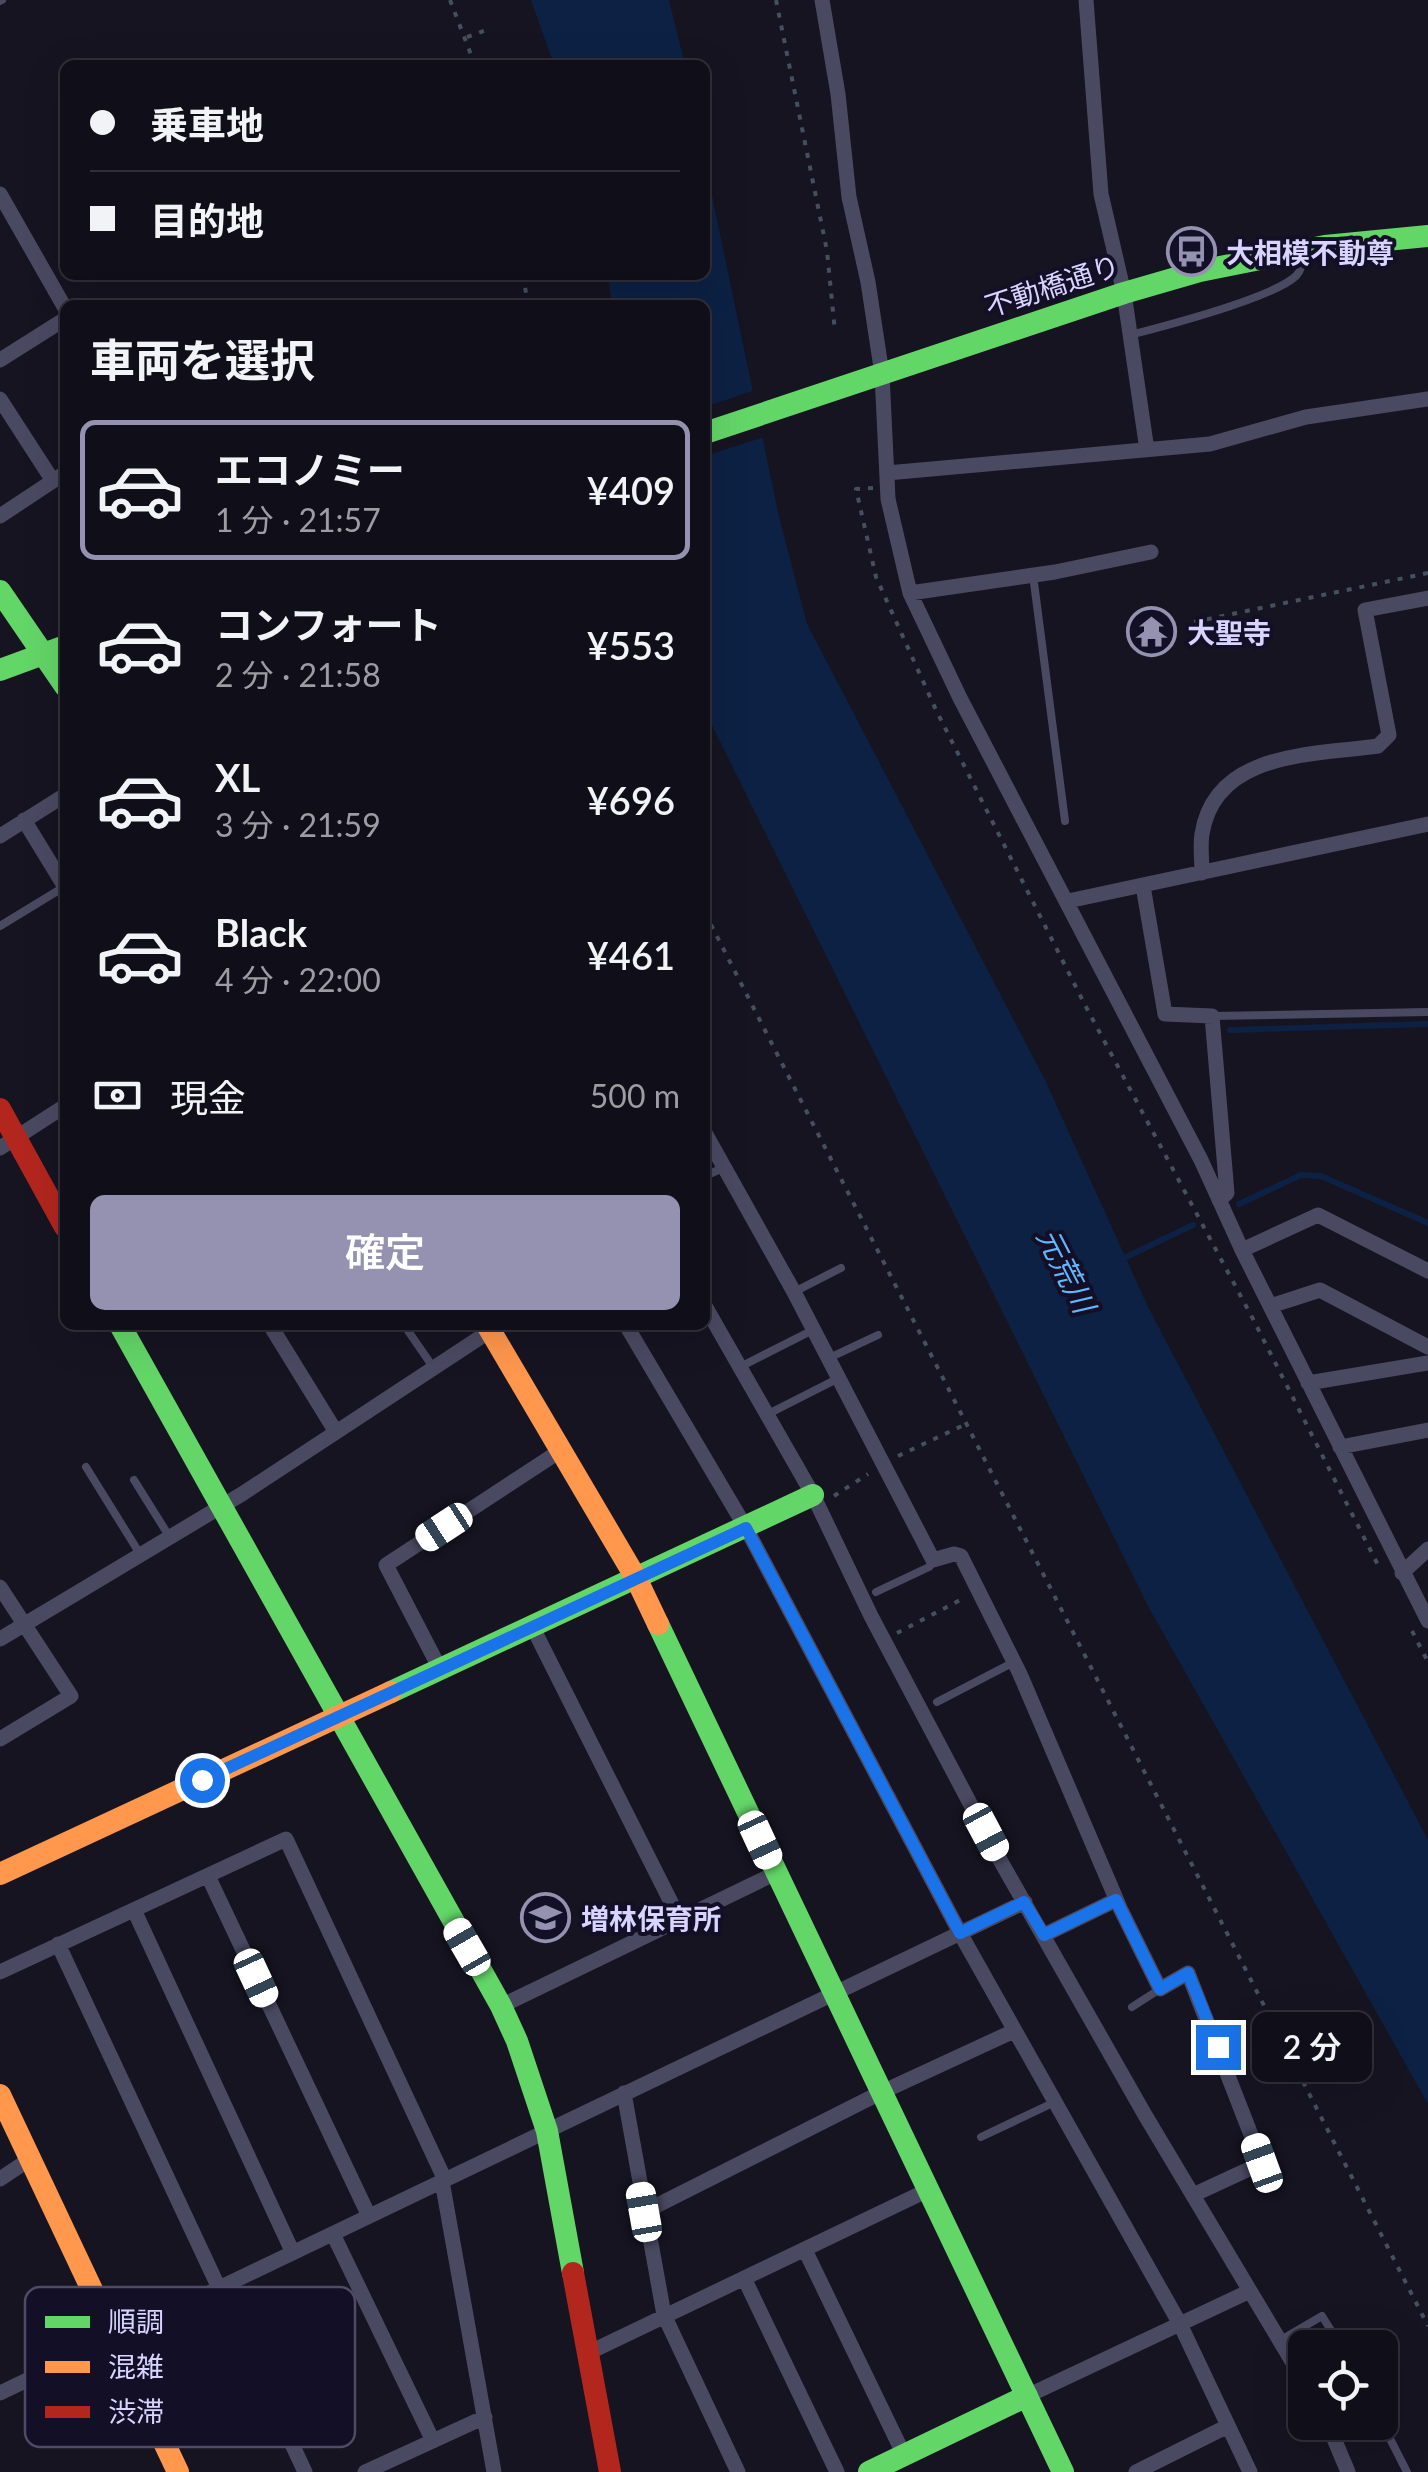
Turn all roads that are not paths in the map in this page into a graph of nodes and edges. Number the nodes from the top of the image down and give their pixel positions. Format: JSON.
{"nodes":[{"id":1,"x":822,"y":0,"type":"edge"},
{"id":2,"x":1086,"y":0,"type":"edge"},
{"id":3,"x":0,"y":194,"type":"edge"},
{"id":4,"x":1428,"y":236,"type":"edge"},
{"id":5,"x":1303,"y":250,"type":"junction"},
{"id":6,"x":1124,"y":293,"type":"junction"},
{"id":7,"x":60,"y":300,"type":"edge"},
{"id":8,"x":60,"y":322,"type":"edge"},
{"id":9,"x":1130,"y":335,"type":"junction"},
{"id":10,"x":0,"y":360,"type":"edge"},
{"id":11,"x":882,"y":374,"type":"junction"},
{"id":12,"x":0,"y":399,"type":"edge"},
{"id":13,"x":1428,"y":399,"type":"edge"},
{"id":14,"x":710,"y":431,"type":"edge"},
{"id":15,"x":1147,"y":450,"type":"junction"},
{"id":16,"x":888,"y":473,"type":"junction"},
{"id":17,"x":59,"y":477,"type":"edge"},
{"id":18,"x":0,"y":516,"type":"edge"},
{"id":19,"x":1151,"y":552,"type":"dead end"},
{"id":20,"x":1032,"y":575,"type":"junction"},
{"id":21,"x":0,"y":591,"type":"edge"},
{"id":22,"x":910,"y":592,"type":"junction"},
{"id":23,"x":1428,"y":598,"type":"edge"},
{"id":24,"x":60,"y":648,"type":"edge"},
{"id":25,"x":42,"y":653,"type":"junction"},
{"id":26,"x":0,"y":670,"type":"edge"},
{"id":27,"x":60,"y":679,"type":"edge"},
{"id":28,"x":60,"y":798,"type":"edge"},
{"id":29,"x":24,"y":820,"type":"junction"},
{"id":30,"x":1065,"y":821,"type":"dead end"},
{"id":31,"x":1428,"y":824,"type":"edge"},
{"id":32,"x":0,"y":836,"type":"edge"},
{"id":33,"x":1202,"y":873,"type":"junction"},
{"id":34,"x":60,"y":879,"type":"edge"},
{"id":35,"x":1142,"y":886,"type":"junction"},
{"id":36,"x":60,"y":890,"type":"edge"},
{"id":37,"x":1068,"y":901,"type":"junction"},
{"id":38,"x":0,"y":926,"type":"edge"},
{"id":39,"x":1428,"y":1012,"type":"edge"},
{"id":40,"x":1212,"y":1016,"type":"junction"},
{"id":41,"x":0,"y":1108,"type":"edge"},
{"id":42,"x":60,"y":1109,"type":"edge"},
{"id":43,"x":710,"y":1140,"type":"edge"},
{"id":44,"x":8,"y":1142,"type":"edge"},
{"id":45,"x":725,"y":1166,"type":"junction"},
{"id":46,"x":710,"y":1174,"type":"edge"},
{"id":47,"x":1219,"y":1200,"type":"junction"},
{"id":48,"x":60,"y":1219,"type":"edge"},
{"id":49,"x":1242,"y":1250,"type":"junction"},
{"id":50,"x":841,"y":1268,"type":"dead end"},
{"id":51,"x":1428,"y":1271,"type":"edge"},
{"id":52,"x":794,"y":1292,"type":"junction"},
{"id":53,"x":1270,"y":1306,"type":"junction"},
{"id":54,"x":710,"y":1314,"type":"edge"},
{"id":55,"x":123,"y":1330,"type":"edge"},
{"id":56,"x":273,"y":1330,"type":"edge"},
{"id":57,"x":407,"y":1330,"type":"edge"},
{"id":58,"x":488,"y":1330,"type":"edge"},
{"id":59,"x":494,"y":1330,"type":"edge"},
{"id":60,"x":629,"y":1330,"type":"edge"},
{"id":61,"x":813,"y":1330,"type":"junction"},
{"id":62,"x":878,"y":1336,"type":"dead end"},
{"id":63,"x":1428,"y":1347,"type":"edge"},
{"id":64,"x":829,"y":1358,"type":"junction"},
{"id":65,"x":1428,"y":1363,"type":"edge"},
{"id":66,"x":742,"y":1366,"type":"junction"},
{"id":67,"x":433,"y":1367,"type":"junction"},
{"id":68,"x":837,"y":1378,"type":"junction"},
{"id":69,"x":1308,"y":1383,"type":"junction"},
{"id":70,"x":768,"y":1414,"type":"junction"},
{"id":71,"x":1428,"y":1430,"type":"edge"},
{"id":72,"x":336,"y":1432,"type":"junction"},
{"id":73,"x":1340,"y":1447,"type":"junction"},
{"id":74,"x":560,"y":1451,"type":"junction"},
{"id":75,"x":86,"y":1467,"type":"dead end"},
{"id":76,"x":134,"y":1480,"type":"dead end"},
{"id":77,"x":814,"y":1495,"type":"junction"},
{"id":78,"x":220,"y":1506,"type":"junction"},
{"id":79,"x":746,"y":1528,"type":"junction"},
{"id":80,"x":170,"y":1536,"type":"junction"},
{"id":81,"x":1426,"y":1549,"type":"edge"},
{"id":82,"x":1392,"y":1550,"type":"junction"},
{"id":83,"x":140,"y":1554,"type":"junction"},
{"id":84,"x":935,"y":1559,"type":"junction"},
{"id":85,"x":1402,"y":1572,"type":"junction"},
{"id":86,"x":636,"y":1578,"type":"junction"},
{"id":87,"x":0,"y":1586,"type":"edge"},
{"id":88,"x":876,"y":1592,"type":"dead end"},
{"id":89,"x":1428,"y":1621,"type":"edge"},
{"id":90,"x":25,"y":1624,"type":"junction"},
{"id":91,"x":532,"y":1626,"type":"junction"},
{"id":92,"x":0,"y":1639,"type":"edge"},
{"id":93,"x":1014,"y":1662,"type":"junction"},
{"id":94,"x":440,"y":1669,"type":"junction"},
{"id":95,"x":937,"y":1702,"type":"dead end"},
{"id":96,"x":337,"y":1718,"type":"junction"},
{"id":97,"x":0,"y":1739,"type":"edge"},
{"id":98,"x":776,"y":1873,"type":"junction"},
{"id":99,"x":0,"y":1874,"type":"edge"},
{"id":100,"x":208,"y":1876,"type":"junction"},
{"id":101,"x":1116,"y":1900,"type":"junction"},
{"id":102,"x":1024,"y":1902,"type":"junction"},
{"id":103,"x":134,"y":1910,"type":"junction"},
{"id":104,"x":679,"y":1918,"type":"junction"},
{"id":105,"x":960,"y":1933,"type":"junction"},
{"id":106,"x":1044,"y":1935,"type":"junction"},
{"id":107,"x":58,"y":1944,"type":"junction"},
{"id":108,"x":0,"y":1972,"type":"edge"},
{"id":109,"x":1160,"y":1989,"type":"junction"},
{"id":110,"x":834,"y":1993,"type":"junction"},
{"id":111,"x":500,"y":2006,"type":"junction"},
{"id":112,"x":1132,"y":2007,"type":"dead end"},
{"id":113,"x":1014,"y":2031,"type":"junction"},
{"id":114,"x":882,"y":2092,"type":"junction"},
{"id":115,"x":624,"y":2094,"type":"junction"},
{"id":116,"x":0,"y":2095,"type":"edge"},
{"id":117,"x":1055,"y":2102,"type":"junction"},
{"id":118,"x":547,"y":2131,"type":"junction"},
{"id":119,"x":981,"y":2137,"type":"dead end"},
{"id":120,"x":30,"y":2160,"type":"junction"},
{"id":121,"x":0,"y":2179,"type":"edge"},
{"id":122,"x":444,"y":2180,"type":"junction"},
{"id":123,"x":928,"y":2190,"type":"junction"},
{"id":124,"x":1194,"y":2194,"type":"junction"},
{"id":125,"x":644,"y":2212,"type":"junction"},
{"id":126,"x":369,"y":2216,"type":"junction"},
{"id":127,"x":332,"y":2234,"type":"junction"},
{"id":128,"x":805,"y":2250,"type":"junction"},
{"id":129,"x":293,"y":2252,"type":"junction"},
{"id":130,"x":744,"y":2278,"type":"junction"},
{"id":131,"x":90,"y":2287,"type":"edge"},
{"id":132,"x":218,"y":2287,"type":"edge"},
{"id":133,"x":220,"y":2287,"type":"edge"},
{"id":134,"x":1250,"y":2291,"type":"junction"},
{"id":135,"x":664,"y":2316,"type":"junction"},
{"id":136,"x":1180,"y":2324,"type":"junction"},
{"id":137,"x":1298,"y":2330,"type":"edge"},
{"id":138,"x":1331,"y":2330,"type":"edge"},
{"id":139,"x":1288,"y":2335,"type":"edge"},
{"id":140,"x":1280,"y":2340,"type":"junction"},
{"id":141,"x":588,"y":2354,"type":"junction"},
{"id":142,"x":1288,"y":2354,"type":"edge"},
{"id":143,"x":25,"y":2381,"type":"edge"},
{"id":144,"x":0,"y":2393,"type":"edge"},
{"id":145,"x":1027,"y":2396,"type":"junction"},
{"id":146,"x":485,"y":2417,"type":"junction"},
{"id":147,"x":1228,"y":2426,"type":"junction"},
{"id":148,"x":1335,"y":2440,"type":"edge"},
{"id":149,"x":1390,"y":2440,"type":"edge"},
{"id":150,"x":432,"y":2441,"type":"junction"},
{"id":151,"x":166,"y":2447,"type":"edge"},
{"id":152,"x":292,"y":2447,"type":"edge"},
{"id":153,"x":904,"y":2455,"type":"junction"},
{"id":154,"x":1170,"y":2456,"type":"junction"},
{"id":155,"x":178,"y":2472,"type":"edge"},
{"id":156,"x":304,"y":2472,"type":"edge"},
{"id":157,"x":365,"y":2472,"type":"edge"},
{"id":158,"x":494,"y":2472,"type":"edge"},
{"id":159,"x":610,"y":2472,"type":"edge"},
{"id":160,"x":738,"y":2472,"type":"edge"},
{"id":161,"x":837,"y":2472,"type":"edge"},
{"id":162,"x":870,"y":2472,"type":"edge"},
{"id":163,"x":1063,"y":2472,"type":"edge"},
{"id":164,"x":1136,"y":2472,"type":"edge"},
{"id":165,"x":1177,"y":2472,"type":"edge"},
{"id":166,"x":1250,"y":2472,"type":"edge"},
{"id":167,"x":1348,"y":2472,"type":"edge"},
{"id":168,"x":1406,"y":2472,"type":"edge"}],
"edges":[{"from":1,"to":11,"type":"street"},
{"from":2,"to":6,"type":"street"},
{"from":3,"to":7,"type":"street"},
{"from":4,"to":5,"type":"street","name":"不動橋通り"},
{"from":5,"to":6,"type":"street","name":"不動橋通り"},
{"from":5,"to":9,"type":"lane"},
{"from":6,"to":9,"type":"street"},
{"from":6,"to":11,"type":"street","name":"不動橋通り"},
{"from":8,"to":10,"type":"street"},
{"from":9,"to":15,"type":"street"},
{"from":11,"to":14,"type":"street","name":"不動橋通り"},
{"from":11,"to":16,"type":"street"},
{"from":12,"to":17,"type":"street"},
{"from":13,"to":15,"type":"street"},
{"from":15,"to":16,"type":"street"},
{"from":16,"to":22,"type":"street"},
{"from":17,"to":18,"type":"street"},
{"from":19,"to":20,"type":"street"},
{"from":20,"to":22,"type":"street"},
{"from":20,"to":30,"type":"lane"},
{"from":21,"to":25,"type":"street"},
{"from":22,"to":37,"type":"street"},
{"from":23,"to":33,"type":"street"},
{"from":24,"to":25,"type":"street"},
{"from":25,"to":26,"type":"street"},
{"from":25,"to":27,"type":"street"},
{"from":28,"to":29,"type":"street"},
{"from":29,"to":32,"type":"street"},
{"from":29,"to":34,"type":"street"},
{"from":31,"to":33,"type":"street"},
{"from":33,"to":35,"type":"street"},
{"from":35,"to":37,"type":"street"},
{"from":35,"to":40,"type":"street"},
{"from":36,"to":38,"type":"lane"},
{"from":37,"to":47,"type":"street"},
{"from":39,"to":40,"type":"lane"},
{"from":40,"to":47,"type":"street"},
{"from":41,"to":44,"type":"street"},
{"from":42,"to":44,"type":"street"},
{"from":43,"to":45,"type":"street"},
{"from":44,"to":48,"type":"street"},
{"from":45,"to":46,"type":"lane"},
{"from":45,"to":52,"type":"street"},
{"from":47,"to":49,"type":"street"},
{"from":49,"to":51,"type":"street"},
{"from":49,"to":53,"type":"street"},
{"from":50,"to":52,"type":"lane"},
{"from":52,"to":61,"type":"street"},
{"from":53,"to":63,"type":"street"},
{"from":53,"to":69,"type":"street"},
{"from":54,"to":66,"type":"street"},
{"from":55,"to":78,"type":"street"},
{"from":56,"to":72,"type":"street"},
{"from":57,"to":67,"type":"lane"},
{"from":58,"to":67,"type":"street"},
{"from":59,"to":74,"type":"street"},
{"from":60,"to":79,"type":"street"},
{"from":61,"to":64,"type":"street"},
{"from":61,"to":66,"type":"lane"},
{"from":62,"to":64,"type":"lane"},
{"from":64,"to":68,"type":"street"},
{"from":65,"to":69,"type":"street"},
{"from":66,"to":70,"type":"street"},
{"from":67,"to":72,"type":"street"},
{"from":68,"to":70,"type":"lane"},
{"from":68,"to":84,"type":"street"},
{"from":69,"to":73,"type":"street"},
{"from":70,"to":77,"type":"street"},
{"from":71,"to":73,"type":"street"},
{"from":72,"to":78,"type":"street"},
{"from":73,"to":82,"type":"street"},
{"from":74,"to":86,"type":"street"},
{"from":74,"to":94,"type":"street"},
{"from":75,"to":83,"type":"lane"},
{"from":76,"to":80,"type":"lane"},
{"from":77,"to":79,"type":"street"},
{"from":77,"to":102,"type":"street"},
{"from":78,"to":80,"type":"street"},
{"from":78,"to":96,"type":"street"},
{"from":79,"to":86,"type":"street"},
{"from":79,"to":105,"type":"street"},
{"from":80,"to":83,"type":"street"},
{"from":81,"to":82,"type":"street"},
{"from":81,"to":85,"type":"street"},
{"from":82,"to":85,"type":"street"},
{"from":83,"to":90,"type":"street"},
{"from":84,"to":88,"type":"lane"},
{"from":84,"to":93,"type":"street"},
{"from":85,"to":89,"type":"street"},
{"from":86,"to":91,"type":"street"},
{"from":86,"to":98,"type":"street"},
{"from":87,"to":90,"type":"street"},
{"from":90,"to":92,"type":"street"},
{"from":90,"to":97,"type":"street"},
{"from":91,"to":94,"type":"street"},
{"from":91,"to":104,"type":"street"},
{"from":93,"to":95,"type":"lane"},
{"from":93,"to":101,"type":"street"},
{"from":94,"to":96,"type":"street"},
{"from":96,"to":99,"type":"street"},
{"from":96,"to":111,"type":"street"},
{"from":98,"to":104,"type":"street"},
{"from":98,"to":110,"type":"street"},
{"from":100,"to":103,"type":"street"},
{"from":100,"to":122,"type":"street"},
{"from":100,"to":126,"type":"street"},
{"from":101,"to":106,"type":"street"},
{"from":101,"to":109,"type":"street"},
{"from":102,"to":105,"type":"street"},
{"from":102,"to":106,"type":"street"},
{"from":103,"to":107,"type":"street"},
{"from":103,"to":129,"type":"street"},
{"from":104,"to":111,"type":"street"},
{"from":105,"to":110,"type":"street"},
{"from":105,"to":113,"type":"street"},
{"from":106,"to":124,"type":"street"},
{"from":107,"to":108,"type":"street"},
{"from":107,"to":132,"type":"street"},
{"from":109,"to":112,"type":"lane"},
{"from":109,"to":124,"type":"street"},
{"from":110,"to":114,"type":"street"},
{"from":110,"to":115,"type":"street"},
{"from":111,"to":118,"type":"street"},
{"from":113,"to":114,"type":"street"},
{"from":113,"to":117,"type":"street"},
{"from":114,"to":123,"type":"street"},
{"from":114,"to":125,"type":"street"},
{"from":115,"to":118,"type":"street"},
{"from":115,"to":125,"type":"street"},
{"from":116,"to":120,"type":"street"},
{"from":117,"to":119,"type":"lane"},
{"from":117,"to":136,"type":"street"},
{"from":118,"to":122,"type":"street"},
{"from":118,"to":141,"type":"street"},
{"from":120,"to":121,"type":"street"},
{"from":120,"to":131,"type":"street"},
{"from":122,"to":126,"type":"street"},
{"from":122,"to":146,"type":"street"},
{"from":123,"to":128,"type":"street"},
{"from":123,"to":145,"type":"street"},
{"from":124,"to":134,"type":"street"},
{"from":125,"to":135,"type":"street"},
{"from":126,"to":127,"type":"street"},
{"from":127,"to":129,"type":"street"},
{"from":127,"to":150,"type":"street"},
{"from":128,"to":130,"type":"street"},
{"from":128,"to":153,"type":"street"},
{"from":129,"to":133,"type":"street"},
{"from":130,"to":135,"type":"street"},
{"from":130,"to":161,"type":"street"},
{"from":134,"to":136,"type":"street"},
{"from":134,"to":140,"type":"street"},
{"from":135,"to":141,"type":"street"},
{"from":135,"to":160,"type":"street"},
{"from":136,"to":145,"type":"street"},
{"from":136,"to":147,"type":"street"},
{"from":137,"to":138,"type":"lane"},
{"from":139,"to":140,"type":"lane"},
{"from":140,"to":142,"type":"street"},
{"from":141,"to":159,"type":"street"},
{"from":143,"to":144,"type":"street"},
{"from":145,"to":153,"type":"street"},
{"from":145,"to":163,"type":"street"},
{"from":146,"to":150,"type":"street"},
{"from":146,"to":158,"type":"street"},
{"from":147,"to":154,"type":"street"},
{"from":147,"to":166,"type":"street"},
{"from":148,"to":167,"type":"street"},
{"from":149,"to":168,"type":"lane"},
{"from":150,"to":157,"type":"street"},
{"from":151,"to":155,"type":"street"},
{"from":152,"to":156,"type":"street"},
{"from":153,"to":162,"type":"street"},
{"from":154,"to":164,"type":"street"},
{"from":154,"to":165,"type":"street"}]}
